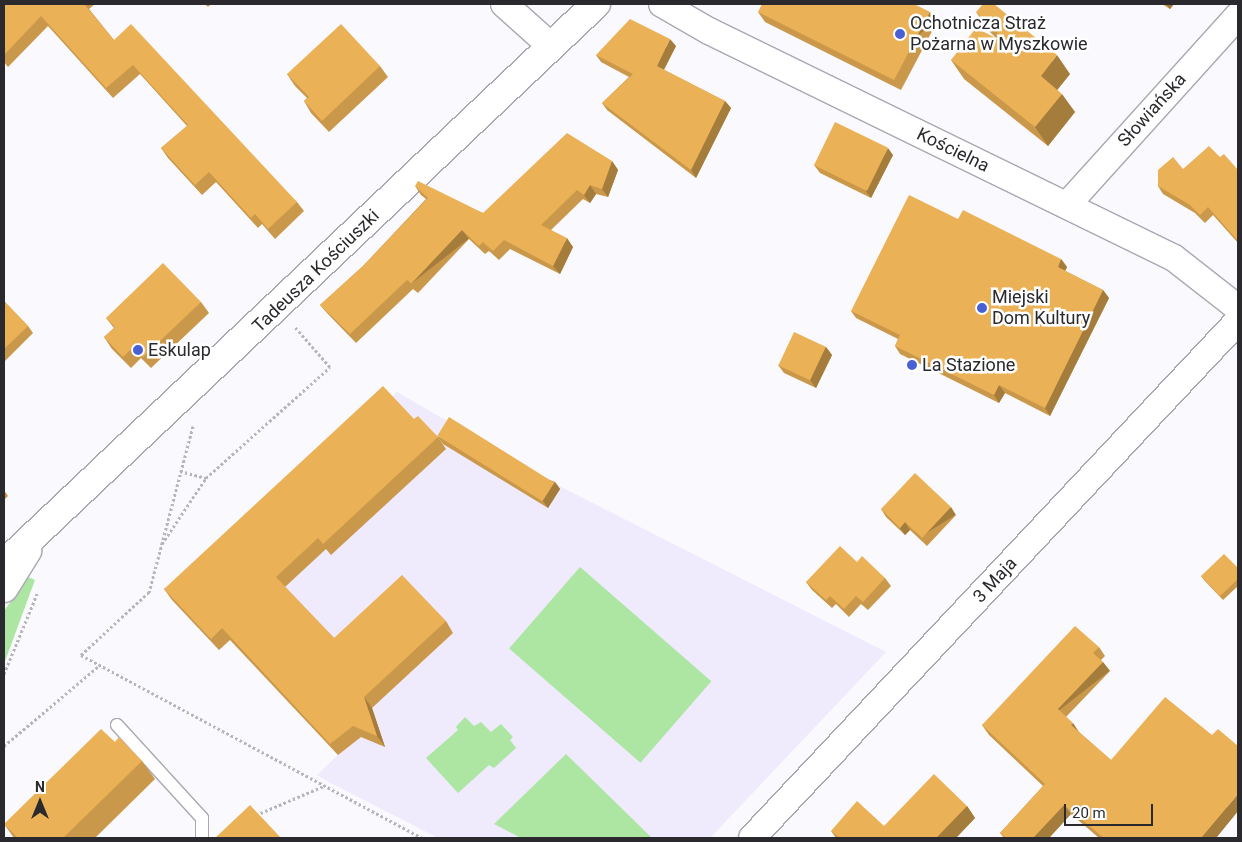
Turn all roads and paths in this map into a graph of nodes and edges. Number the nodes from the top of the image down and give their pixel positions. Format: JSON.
{"nodes":[{"id":1,"x":504,"y":4,"type":"edge"},
{"id":2,"x":596,"y":4,"type":"edge"},
{"id":3,"x":662,"y":4,"type":"edge"},
{"id":4,"x":1238,"y":16,"type":"edge"},
{"id":5,"x":551,"y":46,"type":"junction"},
{"id":6,"x":1067,"y":205,"type":"junction"},
{"id":7,"x":278,"y":308,"type":"junction"},
{"id":8,"x":1238,"y":308,"type":"edge"},
{"id":9,"x":1238,"y":321,"type":"edge"},
{"id":10,"x":196,"y":416,"type":"dead end"},
{"id":11,"x":180,"y":471,"type":"junction"},
{"id":12,"x":206,"y":478,"type":"junction"},
{"id":13,"x":35,"y":536,"type":"junction"},
{"id":14,"x":161,"y":546,"type":"junction"},
{"id":15,"x":4,"y":564,"type":"edge"},
{"id":16,"x":4,"y":588,"type":"edge"},
{"id":17,"x":38,"y":590,"type":"dead end"},
{"id":18,"x":100,"y":665,"type":"junction"},
{"id":19,"x":4,"y":674,"type":"edge"},
{"id":20,"x":117,"y":725,"type":"dead end"},
{"id":21,"x":4,"y":746,"type":"edge"},
{"id":22,"x":324,"y":786,"type":"junction"},
{"id":23,"x":252,"y":817,"type":"edge"},
{"id":24,"x":765,"y":834,"type":"edge"},
{"id":25,"x":202,"y":838,"type":"edge"},
{"id":26,"x":423,"y":838,"type":"edge"}],
"edges":[{"from":1,"to":5,"type":"street"},
{"from":2,"to":5,"type":"main road","name":"Tadeusza Kościuszki"},
{"from":3,"to":6,"type":"street","name":"Kościelna"},
{"from":4,"to":6,"type":"street","name":"Słowiańska"},
{"from":5,"to":7,"type":"main road","name":"Tadeusza Kościuszki"},
{"from":6,"to":8,"type":"street","name":"Kościelna"},
{"from":7,"to":12,"type":"path"},
{"from":7,"to":13,"type":"main road","name":"Tadeusza Kościuszki"},
{"from":9,"to":24,"type":"street","name":"3 Maja"},
{"from":10,"to":11,"type":"path"},
{"from":11,"to":12,"type":"path"},
{"from":11,"to":14,"type":"path"},
{"from":12,"to":14,"type":"path"},
{"from":13,"to":15,"type":"main road","name":"Tadeusza Kościuszki"},
{"from":13,"to":16,"type":"main road","name":"Tadeusza Kościuszki"},
{"from":14,"to":18,"type":"path"},
{"from":17,"to":19,"type":"path"},
{"from":18,"to":21,"type":"path"},
{"from":18,"to":22,"type":"path"},
{"from":20,"to":25,"type":"lane"},
{"from":22,"to":23,"type":"path"},
{"from":22,"to":26,"type":"path"}]}
